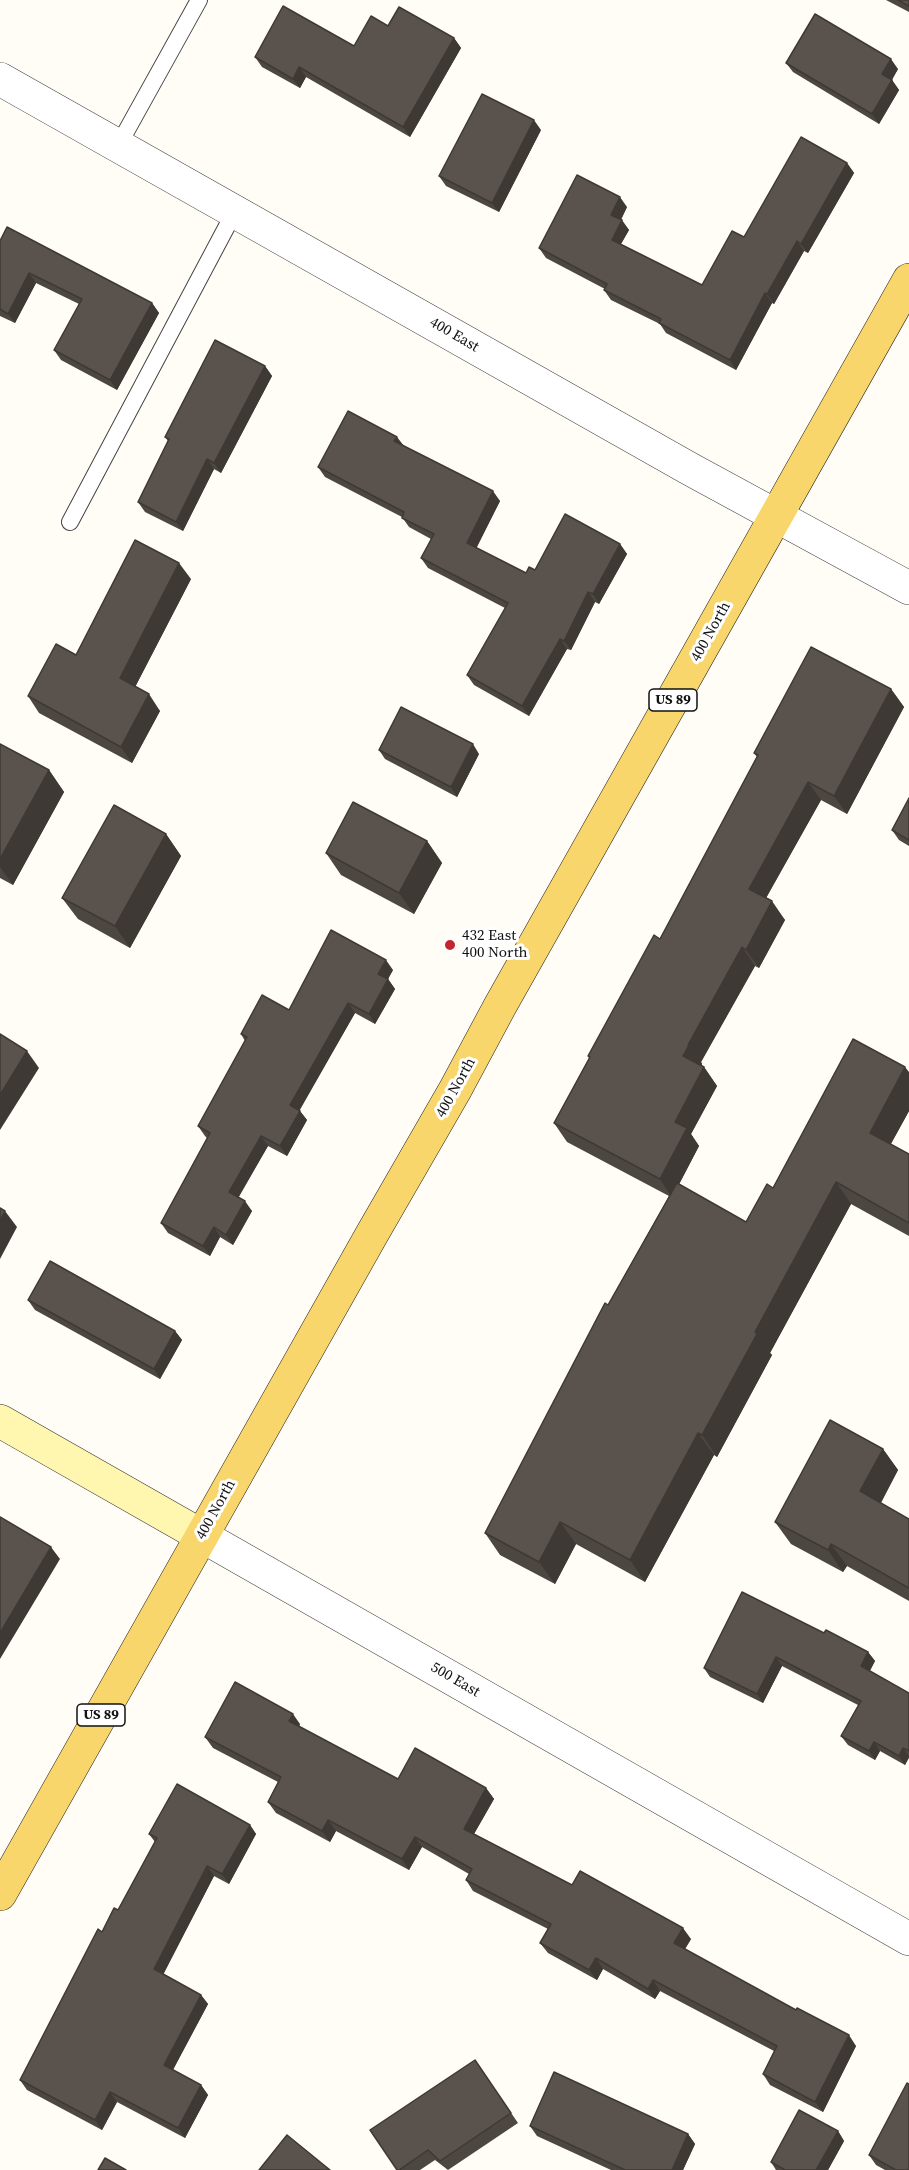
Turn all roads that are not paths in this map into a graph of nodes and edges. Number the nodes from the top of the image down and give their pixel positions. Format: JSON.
{"nodes":[{"id":1,"x":199,"y":0,"type":"edge"},
{"id":2,"x":0,"y":79,"type":"edge"},
{"id":3,"x":118,"y":146,"type":"junction"},
{"id":4,"x":235,"y":211,"type":"junction"},
{"id":5,"x":909,"y":280,"type":"edge"},
{"id":6,"x":776,"y":516,"type":"junction"},
{"id":7,"x":70,"y":522,"type":"dead end"},
{"id":8,"x":909,"y":588,"type":"edge"},
{"id":9,"x":0,"y":1421,"type":"edge"},
{"id":10,"x":202,"y":1536,"type":"junction"},
{"id":11,"x":0,"y":1894,"type":"edge"},
{"id":12,"x":909,"y":1939,"type":"edge"}],
"edges":[{"from":1,"to":3,"type":"lane"},
{"from":2,"to":3,"type":"street","name":"400 East"},
{"from":3,"to":4,"type":"street","name":"400 East"},
{"from":4,"to":6,"type":"street","name":"400 East"},
{"from":4,"to":7,"type":"lane"},
{"from":5,"to":6,"type":"main road","name":"400 North","number":"US 89"},
{"from":6,"to":8,"type":"street","name":"400 East"},
{"from":6,"to":10,"type":"main road","name":"400 North","number":"US 89"},
{"from":9,"to":10,"type":"street","name":"500 East"},
{"from":10,"to":11,"type":"main road","name":"400 North","number":"US 89"},
{"from":10,"to":12,"type":"street","name":"500 East"}]}
